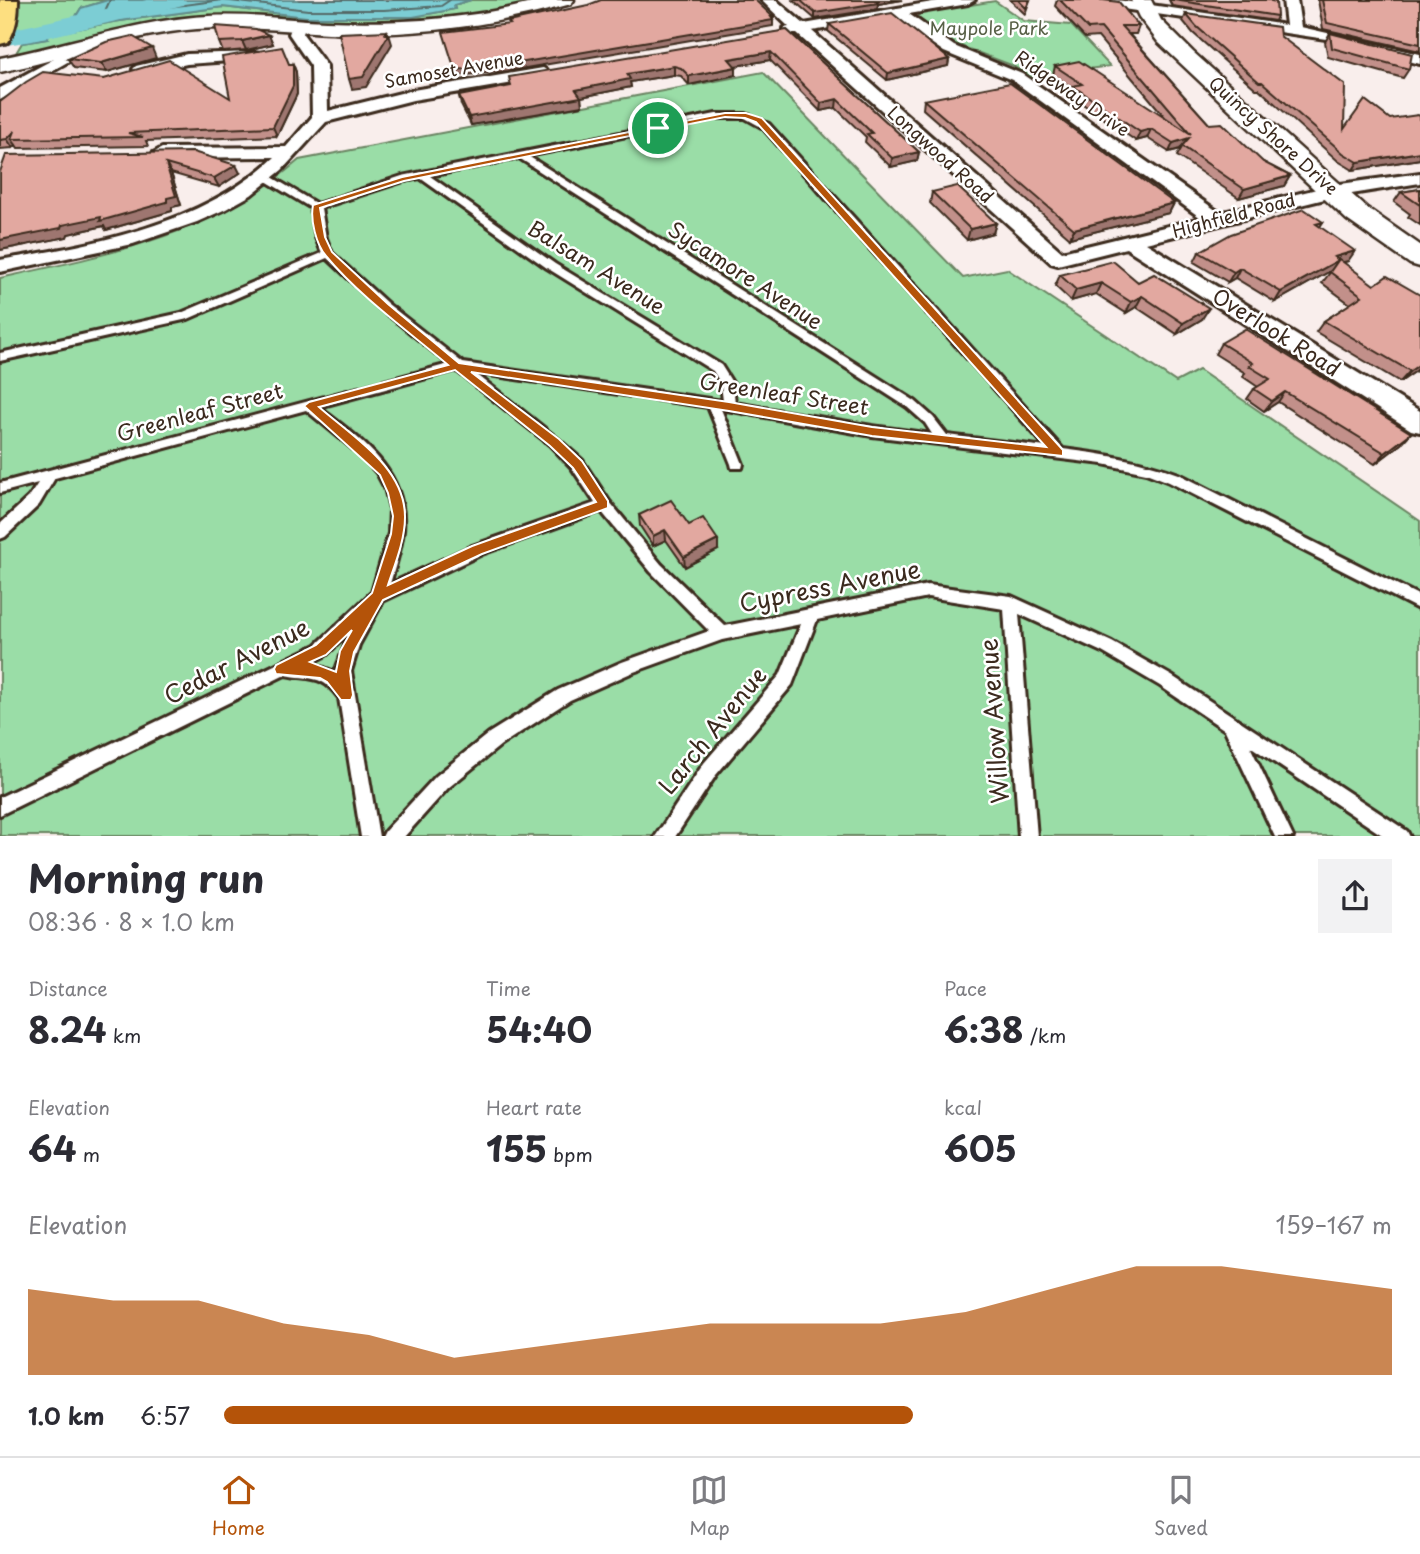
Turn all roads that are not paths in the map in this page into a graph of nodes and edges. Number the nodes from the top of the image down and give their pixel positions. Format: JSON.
{"nodes":[{"id":1,"x":7,"y":0,"type":"edge"},
{"id":2,"x":564,"y":0,"type":"edge"},
{"id":3,"x":768,"y":0,"type":"edge"},
{"id":4,"x":968,"y":0,"type":"edge"},
{"id":5,"x":1088,"y":0,"type":"edge"},
{"id":6,"x":1290,"y":0,"type":"edge"},
{"id":7,"x":1143,"y":4,"type":"edge"},
{"id":8,"x":898,"y":13,"type":"junction"},
{"id":9,"x":799,"y":30,"type":"junction"},
{"id":10,"x":1294,"y":30,"type":"junction"},
{"id":11,"x":2,"y":34,"type":"edge"},
{"id":12,"x":771,"y":34,"type":"edge"},
{"id":13,"x":297,"y":39,"type":"junction"},
{"id":14,"x":91,"y":43,"type":"junction"},
{"id":15,"x":268,"y":54,"type":"edge"},
{"id":16,"x":1420,"y":59,"type":"edge"},
{"id":17,"x":0,"y":65,"type":"edge"},
{"id":18,"x":565,"y":69,"type":"edge"},
{"id":19,"x":41,"y":72,"type":"junction"},
{"id":20,"x":68,"y":76,"type":"edge"},
{"id":21,"x":122,"y":76,"type":"edge"},
{"id":22,"x":0,"y":95,"type":"edge"},
{"id":23,"x":320,"y":118,"type":"junction"},
{"id":24,"x":289,"y":152,"type":"junction"},
{"id":25,"x":149,"y":153,"type":"edge"},
{"id":26,"x":520,"y":155,"type":"junction"},
{"id":27,"x":422,"y":175,"type":"junction"},
{"id":28,"x":264,"y":176,"type":"junction"},
{"id":29,"x":1420,"y":178,"type":"edge"},
{"id":30,"x":1333,"y":191,"type":"junction"},
{"id":31,"x":316,"y":207,"type":"junction"},
{"id":32,"x":1217,"y":220,"type":"junction"},
{"id":33,"x":1131,"y":243,"type":"junction"},
{"id":34,"x":328,"y":254,"type":"junction"},
{"id":35,"x":1420,"y":258,"type":"edge"},
{"id":36,"x":0,"y":266,"type":"edge"},
{"id":37,"x":0,"y":357,"type":"edge"},
{"id":38,"x":456,"y":366,"type":"junction"},
{"id":39,"x":713,"y":404,"type":"junction"},
{"id":40,"x":309,"y":406,"type":"junction"},
{"id":41,"x":729,"y":407,"type":"junction"},
{"id":42,"x":1420,"y":423,"type":"edge"},
{"id":43,"x":942,"y":438,"type":"junction"},
{"id":44,"x":1059,"y":453,"type":"junction"},
{"id":45,"x":737,"y":464,"type":"dead end"},
{"id":46,"x":51,"y":474,"type":"junction"},
{"id":47,"x":0,"y":488,"type":"edge"},
{"id":48,"x":604,"y":505,"type":"junction"},
{"id":49,"x":0,"y":533,"type":"edge"},
{"id":50,"x":378,"y":596,"type":"junction"},
{"id":51,"x":1011,"y":603,"type":"junction"},
{"id":52,"x":1420,"y":603,"type":"edge"},
{"id":53,"x":811,"y":616,"type":"junction"},
{"id":54,"x":722,"y":633,"type":"junction"},
{"id":55,"x":281,"y":669,"type":"junction"},
{"id":56,"x":346,"y":695,"type":"junction"},
{"id":57,"x":1232,"y":726,"type":"junction"},
{"id":58,"x":0,"y":806,"type":"edge"},
{"id":59,"x":370,"y":836,"type":"edge"},
{"id":60,"x":391,"y":836,"type":"edge"},
{"id":61,"x":664,"y":836,"type":"edge"},
{"id":62,"x":1028,"y":836,"type":"edge"},
{"id":63,"x":1284,"y":836,"type":"edge"},
{"id":64,"x":1401,"y":836,"type":"edge"}],
"edges":[{"from":1,"to":11,"type":"main road"},
{"from":2,"to":13,"type":"main road"},
{"from":3,"to":9,"type":"street","name":"Longwood Road"},
{"from":4,"to":8,"type":"street"},
{"from":5,"to":7,"type":"street"},
{"from":6,"to":10,"type":"street"},
{"from":7,"to":10,"type":"street"},
{"from":7,"to":30,"type":"main road","name":"Quincy Shore Drive"},
{"from":8,"to":9,"type":"street"},
{"from":8,"to":32,"type":"street","name":"Ridgeway Drive"},
{"from":9,"to":12,"type":"street"},
{"from":9,"to":33,"type":"street","name":"Longwood Road"},
{"from":10,"to":16,"type":"street"},
{"from":13,"to":14,"type":"main road"},
{"from":13,"to":23,"type":"street"},
{"from":14,"to":17,"type":"main road"},
{"from":14,"to":19,"type":"street"},
{"from":15,"to":21,"type":"street"},
{"from":18,"to":23,"type":"street","name":"Samoset Avenue"},
{"from":19,"to":20,"type":"street"},
{"from":19,"to":22,"type":"street"},
{"from":23,"to":24,"type":"street"},
{"from":24,"to":25,"type":"street"},
{"from":24,"to":28,"type":"street"},
{"from":26,"to":27,"type":"lane"},
{"from":26,"to":43,"type":"lane","name":"Sycamore Avenue"},
{"from":26,"to":44,"type":"lane"},
{"from":27,"to":31,"type":"lane"},
{"from":27,"to":41,"type":"lane","name":"Balsam Avenue"},
{"from":28,"to":31,"type":"lane"},
{"from":28,"to":36,"type":"street"},
{"from":29,"to":30,"type":"street","name":"Highfield Road"},
{"from":30,"to":32,"type":"street","name":"Highfield Road"},
{"from":30,"to":35,"type":"main road","name":"Quincy Shore Drive"},
{"from":31,"to":34,"type":"lane"},
{"from":32,"to":33,"type":"street","name":"Highfield Road"},
{"from":33,"to":42,"type":"street","name":"Overlook Road"},
{"from":34,"to":37,"type":"lane"},
{"from":34,"to":38,"type":"lane"},
{"from":38,"to":39,"type":"lane","name":"Greenleaf Street"},
{"from":38,"to":40,"type":"lane","name":"Greenleaf Street"},
{"from":38,"to":48,"type":"lane"},
{"from":39,"to":41,"type":"lane","name":"Greenleaf Street"},
{"from":39,"to":45,"type":"lane"},
{"from":40,"to":46,"type":"lane","name":"Greenleaf Street"},
{"from":40,"to":50,"type":"lane"},
{"from":41,"to":43,"type":"lane","name":"Greenleaf Street"},
{"from":43,"to":44,"type":"lane","name":"Greenleaf Street"},
{"from":44,"to":52,"type":"lane","name":"Greenleaf Street"},
{"from":46,"to":47,"type":"lane","name":"Greenleaf Street"},
{"from":46,"to":49,"type":"lane"},
{"from":48,"to":50,"type":"lane","name":"Cedar Avenue"},
{"from":48,"to":54,"type":"lane"},
{"from":50,"to":55,"type":"lane","name":"Cedar Avenue"},
{"from":50,"to":56,"type":"lane"},
{"from":51,"to":53,"type":"lane","name":"Cypress Avenue"},
{"from":51,"to":57,"type":"lane","name":"Cypress Avenue"},
{"from":51,"to":62,"type":"lane","name":"Willow Avenue"},
{"from":53,"to":54,"type":"lane","name":"Cypress Avenue"},
{"from":53,"to":61,"type":"lane","name":"Larch Avenue"},
{"from":54,"to":60,"type":"lane","name":"Cypress Avenue"},
{"from":55,"to":56,"type":"lane"},
{"from":55,"to":58,"type":"lane","name":"Cedar Avenue"},
{"from":56,"to":59,"type":"lane"},
{"from":57,"to":63,"type":"lane"},
{"from":57,"to":64,"type":"lane","name":"Cypress Avenue"}]}
